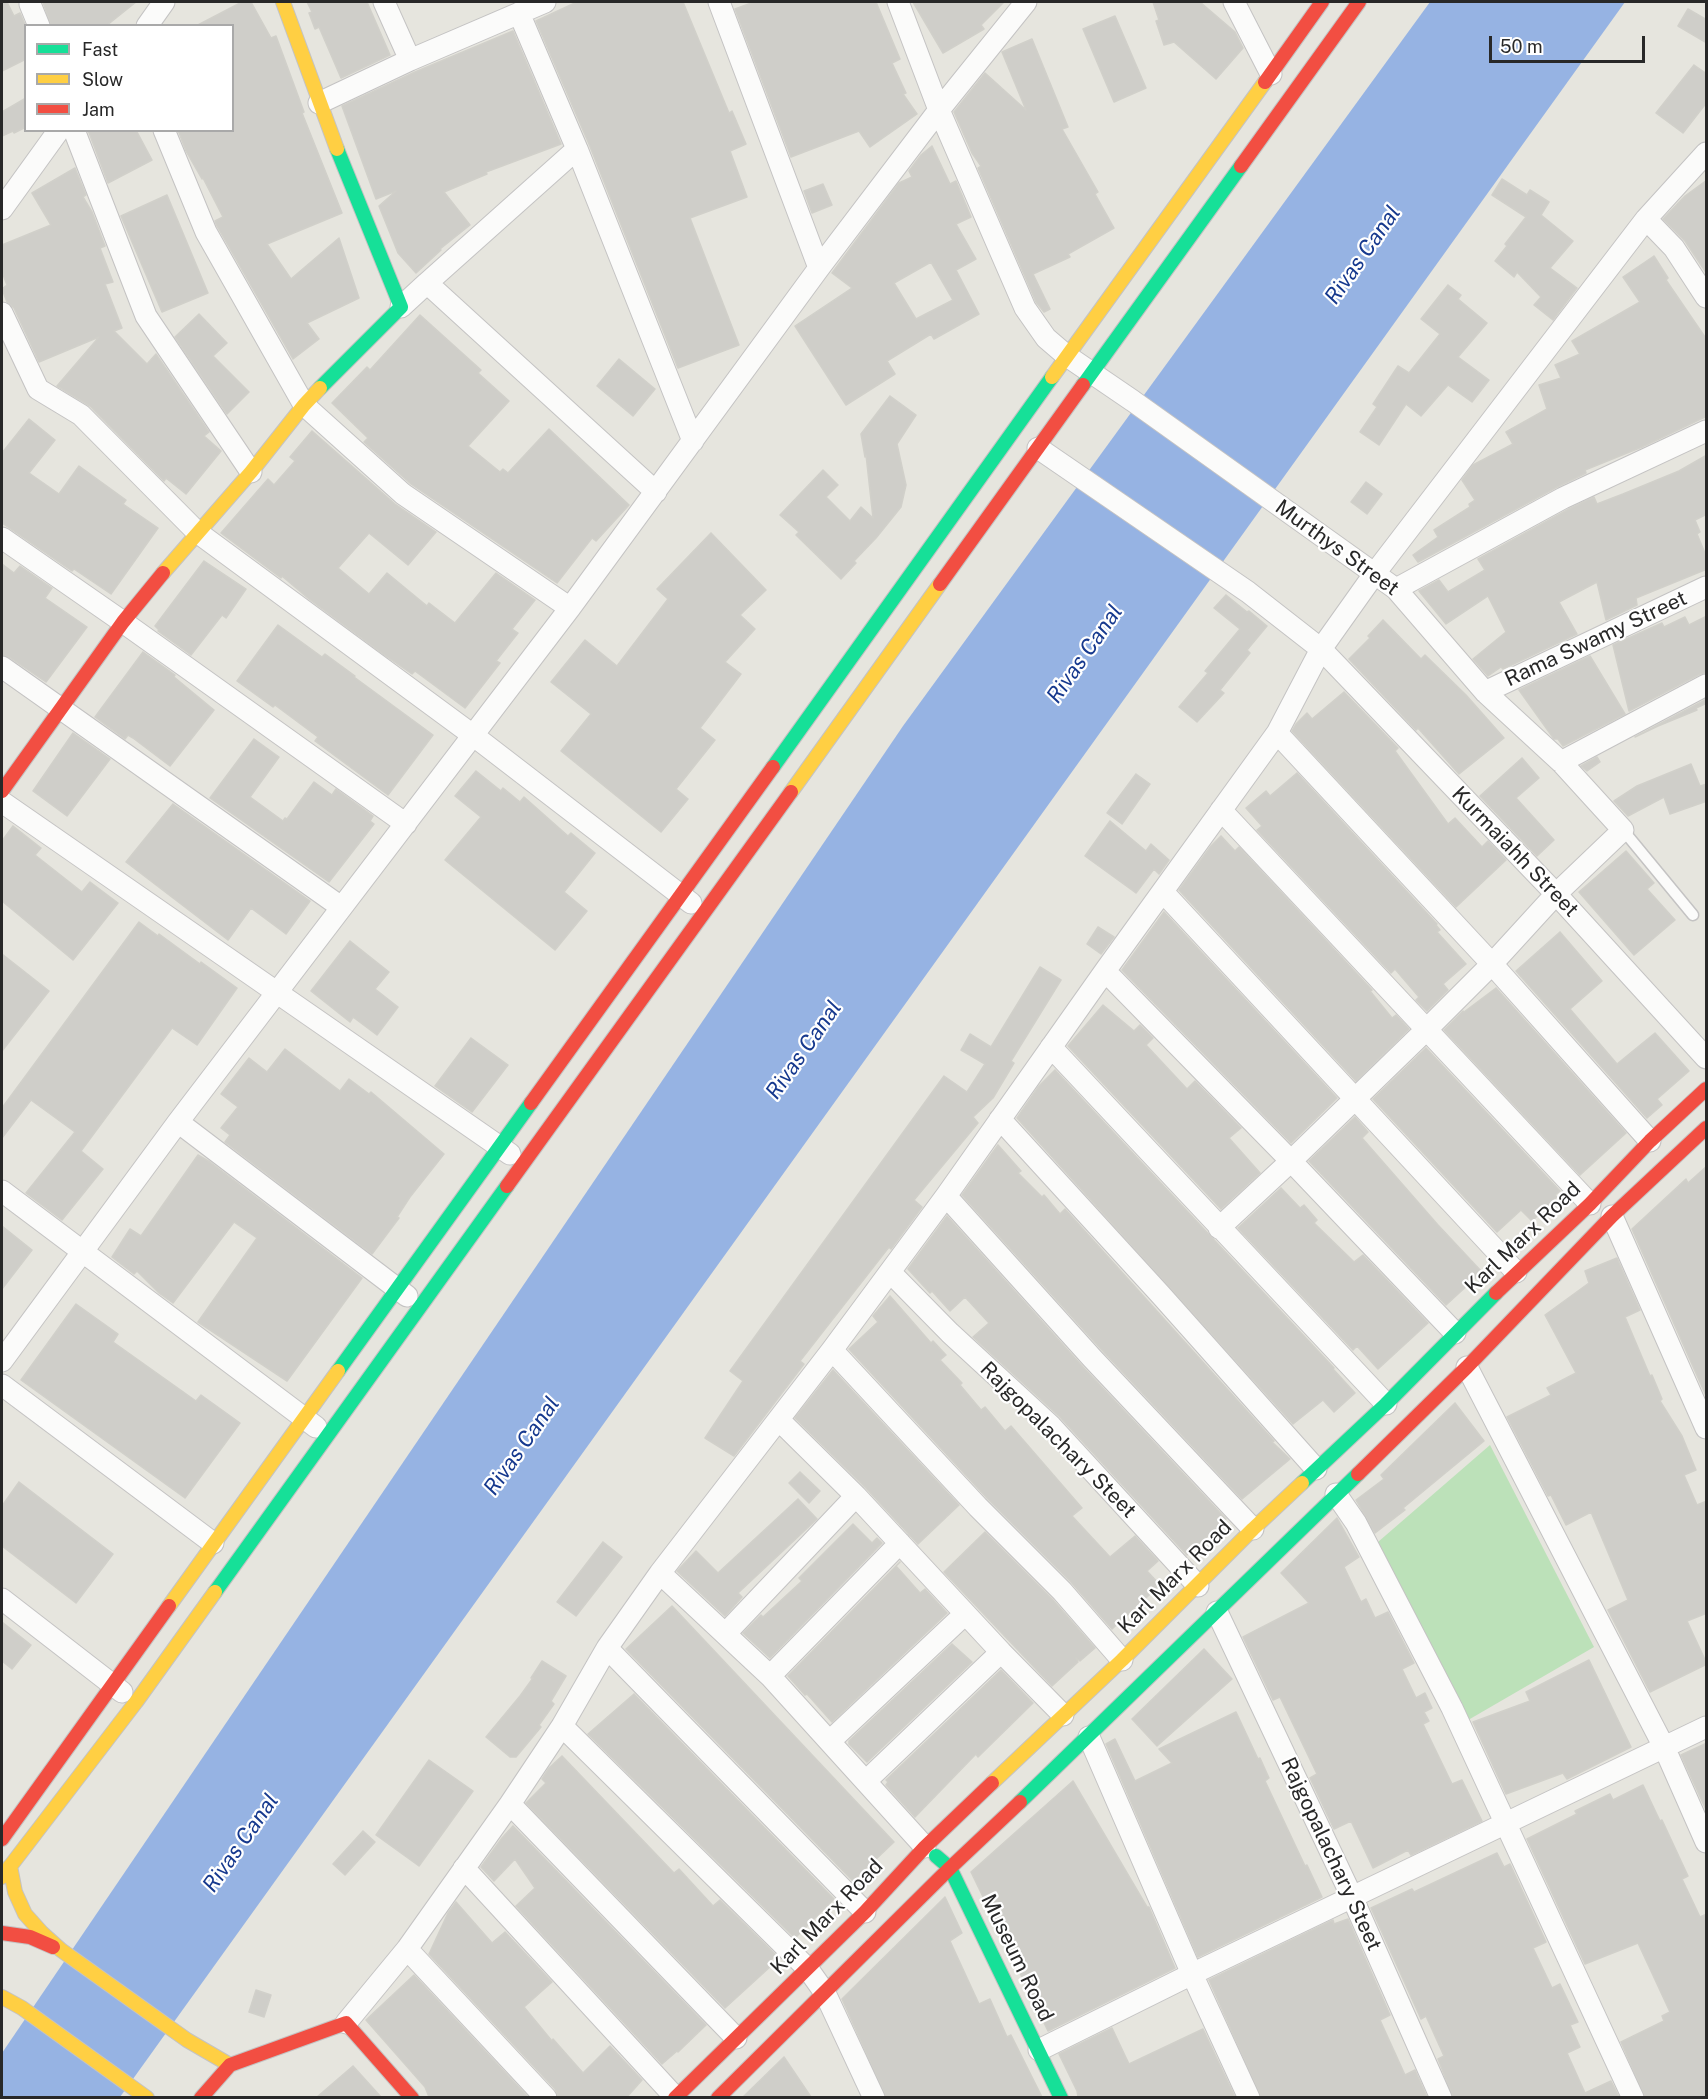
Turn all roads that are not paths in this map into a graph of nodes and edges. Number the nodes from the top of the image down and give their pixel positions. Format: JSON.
{"nodes":[{"id":1,"x":164,"y":2,"type":"edge"},
{"id":2,"x":283,"y":2,"type":"edge"},
{"id":3,"x":384,"y":2,"type":"edge"},
{"id":4,"x":545,"y":2,"type":"edge"},
{"id":5,"x":719,"y":2,"type":"edge"},
{"id":6,"x":898,"y":2,"type":"edge"},
{"id":7,"x":1026,"y":2,"type":"edge"},
{"id":8,"x":1234,"y":2,"type":"edge"},
{"id":9,"x":1322,"y":2,"type":"edge"},
{"id":10,"x":1359,"y":2,"type":"edge"},
{"id":11,"x":30,"y":4,"type":"dead end"},
{"id":12,"x":519,"y":13,"type":"junction"},
{"id":13,"x":38,"y":24,"type":"edge"},
{"id":14,"x":148,"y":24,"type":"edge"},
{"id":15,"x":410,"y":60,"type":"junction"},
{"id":16,"x":1270,"y":74,"type":"junction"},
{"id":17,"x":319,"y":102,"type":"junction"},
{"id":18,"x":939,"y":110,"type":"junction"},
{"id":19,"x":58,"y":132,"type":"edge"},
{"id":20,"x":75,"y":132,"type":"edge"},
{"id":21,"x":165,"y":132,"type":"edge"},
{"id":22,"x":578,"y":149,"type":"junction"},
{"id":23,"x":1707,"y":153,"type":"edge"},
{"id":24,"x":2,"y":209,"type":"edge"},
{"id":25,"x":1646,"y":219,"type":"junction"},
{"id":26,"x":819,"y":268,"type":"junction"},
{"id":27,"x":427,"y":283,"type":"junction"},
{"id":28,"x":1707,"y":297,"type":"edge"},
{"id":29,"x":401,"y":307,"type":"junction"},
{"id":30,"x":2,"y":313,"type":"edge"},
{"id":31,"x":1067,"y":356,"type":"junction"},
{"id":32,"x":1092,"y":374,"type":"junction"},
{"id":33,"x":304,"y":405,"type":"junction"},
{"id":34,"x":1707,"y":431,"type":"edge"},
{"id":35,"x":693,"y":441,"type":"junction"},
{"id":36,"x":1045,"y":453,"type":"junction"},
{"id":37,"x":250,"y":472,"type":"junction"},
{"id":38,"x":656,"y":492,"type":"junction"},
{"id":39,"x":197,"y":532,"type":"junction"},
{"id":40,"x":2,"y":538,"type":"edge"},
{"id":41,"x":1375,"y":573,"type":"junction"},
{"id":42,"x":1707,"y":587,"type":"edge"},
{"id":43,"x":1396,"y":589,"type":"junction"},
{"id":44,"x":570,"y":608,"type":"junction"},
{"id":45,"x":123,"y":622,"type":"junction"},
{"id":46,"x":1321,"y":649,"type":"junction"},
{"id":47,"x":2,"y":667,"type":"edge"},
{"id":48,"x":1707,"y":685,"type":"edge"},
{"id":49,"x":1485,"y":692,"type":"junction"},
{"id":50,"x":60,"y":710,"type":"junction"},
{"id":51,"x":830,"y":711,"type":"junction"},
{"id":52,"x":1277,"y":733,"type":"junction"},
{"id":53,"x":474,"y":736,"type":"junction"},
{"id":54,"x":1561,"y":762,"type":"junction"},
{"id":55,"x":2,"y":791,"type":"edge"},
{"id":56,"x":2,"y":802,"type":"edge"},
{"id":57,"x":1221,"y":810,"type":"junction"},
{"id":58,"x":406,"y":824,"type":"junction"},
{"id":59,"x":1623,"y":830,"type":"junction"},
{"id":60,"x":1162,"y":892,"type":"junction"},
{"id":61,"x":1556,"y":894,"type":"junction"},
{"id":62,"x":679,"y":895,"type":"junction"},
{"id":63,"x":340,"y":906,"type":"junction"},
{"id":64,"x":704,"y":912,"type":"junction"},
{"id":65,"x":1694,"y":915,"type":"dead end"},
{"id":66,"x":1491,"y":964,"type":"junction"},
{"id":67,"x":1105,"y":971,"type":"junction"},
{"id":68,"x":277,"y":992,"type":"junction"},
{"id":69,"x":1427,"y":1029,"type":"junction"},
{"id":70,"x":1051,"y":1047,"type":"junction"},
{"id":71,"x":1707,"y":1058,"type":"edge"},
{"id":72,"x":1707,"y":1089,"type":"edge"},
{"id":73,"x":1354,"y":1099,"type":"junction"},
{"id":74,"x":1000,"y":1119,"type":"junction"},
{"id":75,"x":178,"y":1122,"type":"junction"},
{"id":76,"x":1707,"y":1128,"type":"edge"},
{"id":77,"x":1650,"y":1142,"type":"junction"},
{"id":78,"x":499,"y":1146,"type":"junction"},
{"id":79,"x":1291,"y":1161,"type":"junction"},
{"id":80,"x":523,"y":1163,"type":"junction"},
{"id":81,"x":2,"y":1191,"type":"edge"},
{"id":82,"x":946,"y":1196,"type":"junction"},
{"id":83,"x":1590,"y":1204,"type":"junction"},
{"id":84,"x":1612,"y":1216,"type":"junction"},
{"id":85,"x":1219,"y":1227,"type":"junction"},
{"id":86,"x":82,"y":1252,"type":"junction"},
{"id":87,"x":890,"y":1272,"type":"junction"},
{"id":88,"x":1516,"y":1272,"type":"junction"},
{"id":89,"x":396,"y":1288,"type":"junction"},
{"id":90,"x":421,"y":1305,"type":"junction"},
{"id":91,"x":1455,"y":1333,"type":"junction"},
{"id":92,"x":832,"y":1350,"type":"junction"},
{"id":93,"x":2,"y":1361,"type":"edge"},
{"id":94,"x":1467,"y":1367,"type":"junction"},
{"id":95,"x":2,"y":1385,"type":"edge"},
{"id":96,"x":1386,"y":1404,"type":"junction"},
{"id":97,"x":303,"y":1418,"type":"junction"},
{"id":98,"x":779,"y":1420,"type":"junction"},
{"id":99,"x":1707,"y":1428,"type":"edge"},
{"id":100,"x":327,"y":1435,"type":"junction"},
{"id":101,"x":1316,"y":1469,"type":"junction"},
{"id":102,"x":1336,"y":1494,"type":"junction"},
{"id":103,"x":856,"y":1497,"type":"junction"},
{"id":104,"x":1253,"y":1529,"type":"junction"},
{"id":105,"x":213,"y":1543,"type":"junction"},
{"id":106,"x":900,"y":1543,"type":"junction"},
{"id":107,"x":660,"y":1573,"type":"junction"},
{"id":108,"x":1198,"y":1586,"type":"junction"},
{"id":109,"x":2,"y":1599,"type":"edge"},
{"id":110,"x":1217,"y":1612,"type":"junction"},
{"id":111,"x":965,"y":1614,"type":"junction"},
{"id":112,"x":726,"y":1633,"type":"junction"},
{"id":113,"x":608,"y":1648,"type":"junction"},
{"id":114,"x":1001,"y":1652,"type":"junction"},
{"id":115,"x":1122,"y":1660,"type":"junction"},
{"id":116,"x":770,"y":1676,"type":"junction"},
{"id":117,"x":112,"y":1685,"type":"junction"},
{"id":118,"x":136,"y":1702,"type":"junction"},
{"id":119,"x":1063,"y":1715,"type":"junction"},
{"id":120,"x":562,"y":1726,"type":"junction"},
{"id":121,"x":1707,"y":1727,"type":"edge"},
{"id":122,"x":1089,"y":1737,"type":"junction"},
{"id":123,"x":830,"y":1741,"type":"junction"},
{"id":124,"x":1664,"y":1747,"type":"junction"},
{"id":125,"x":866,"y":1781,"type":"junction"},
{"id":126,"x":510,"y":1804,"type":"junction"},
{"id":127,"x":1507,"y":1822,"type":"junction"},
{"id":128,"x":2,"y":1839,"type":"edge"},
{"id":129,"x":1707,"y":1842,"type":"edge"},
{"id":130,"x":925,"y":1847,"type":"junction"},
{"id":131,"x":464,"y":1868,"type":"junction"},
{"id":132,"x":950,"y":1868,"type":"junction"},
{"id":133,"x":6,"y":1871,"type":"edge"},
{"id":134,"x":1352,"y":1897,"type":"junction"},
{"id":135,"x":865,"y":1912,"type":"junction"},
{"id":136,"x":2,"y":1933,"type":"edge"},
{"id":137,"x":407,"y":1949,"type":"junction"},
{"id":138,"x":61,"y":1950,"type":"junction"},
{"id":139,"x":807,"y":1969,"type":"junction"},
{"id":140,"x":1192,"y":1974,"type":"junction"},
{"id":141,"x":825,"y":1993,"type":"junction"},
{"id":142,"x":2,"y":1998,"type":"edge"},
{"id":143,"x":346,"y":2023,"type":"junction"},
{"id":144,"x":736,"y":2038,"type":"junction"},
{"id":145,"x":1039,"y":2050,"type":"junction"},
{"id":146,"x":230,"y":2065,"type":"junction"},
{"id":147,"x":147,"y":2097,"type":"edge"},
{"id":148,"x":201,"y":2097,"type":"edge"},
{"id":149,"x":412,"y":2097,"type":"edge"},
{"id":150,"x":546,"y":2097,"type":"edge"},
{"id":151,"x":676,"y":2097,"type":"edge"},
{"id":152,"x":718,"y":2097,"type":"edge"},
{"id":153,"x":874,"y":2097,"type":"edge"},
{"id":154,"x":1061,"y":2097,"type":"edge"},
{"id":155,"x":1250,"y":2097,"type":"edge"},
{"id":156,"x":1441,"y":2097,"type":"edge"},
{"id":157,"x":1633,"y":2097,"type":"edge"}],
"edges":[{"from":1,"to":14,"type":"street"},
{"from":2,"to":17,"type":"street"},
{"from":3,"to":15,"type":"street"},
{"from":4,"to":12,"type":"street"},
{"from":5,"to":26,"type":"street"},
{"from":6,"to":18,"type":"street","name":"Murthys Street"},
{"from":7,"to":18,"type":"street"},
{"from":8,"to":16,"type":"street"},
{"from":9,"to":16,"type":"street"},
{"from":10,"to":32,"type":"street"},
{"from":11,"to":13,"type":"street"},
{"from":12,"to":15,"type":"street"},
{"from":12,"to":22,"type":"street"},
{"from":15,"to":17,"type":"street"},
{"from":16,"to":31,"type":"street"},
{"from":17,"to":29,"type":"street"},
{"from":18,"to":26,"type":"street"},
{"from":18,"to":31,"type":"street","name":"Murthys Street"},
{"from":19,"to":24,"type":"street"},
{"from":20,"to":37,"type":"street"},
{"from":21,"to":33,"type":"street"},
{"from":22,"to":27,"type":"street"},
{"from":22,"to":35,"type":"street"},
{"from":23,"to":25,"type":"street"},
{"from":25,"to":28,"type":"street"},
{"from":25,"to":41,"type":"street"},
{"from":26,"to":35,"type":"street"},
{"from":27,"to":29,"type":"street"},
{"from":27,"to":38,"type":"street"},
{"from":29,"to":33,"type":"street"},
{"from":30,"to":39,"type":"street"},
{"from":31,"to":32,"type":"street","name":"Murthys Street"},
{"from":31,"to":51,"type":"street"},
{"from":32,"to":36,"type":"street"},
{"from":32,"to":41,"type":"street","name":"Murthys Street"},
{"from":33,"to":37,"type":"street"},
{"from":33,"to":44,"type":"street"},
{"from":34,"to":43,"type":"street"},
{"from":35,"to":38,"type":"street"},
{"from":36,"to":46,"type":"street","name":"Kurmaiahh Street"},
{"from":36,"to":51,"type":"street"},
{"from":37,"to":39,"type":"street"},
{"from":38,"to":44,"type":"street"},
{"from":39,"to":45,"type":"street"},
{"from":39,"to":53,"type":"street"},
{"from":40,"to":45,"type":"street"},
{"from":41,"to":43,"type":"street","name":"Murthys Street"},
{"from":41,"to":46,"type":"street"},
{"from":42,"to":49,"type":"street","name":"Rama Swamy Street"},
{"from":43,"to":49,"type":"street","name":"Murthys Street"},
{"from":44,"to":53,"type":"street"},
{"from":45,"to":50,"type":"street"},
{"from":45,"to":58,"type":"street"},
{"from":46,"to":52,"type":"street"},
{"from":46,"to":61,"type":"street","name":"Kurmaiahh Street"},
{"from":47,"to":50,"type":"street"},
{"from":48,"to":54,"type":"street"},
{"from":49,"to":54,"type":"street","name":"Murthys Street"},
{"from":50,"to":55,"type":"street"},
{"from":50,"to":63,"type":"street"},
{"from":51,"to":62,"type":"street"},
{"from":51,"to":64,"type":"street"},
{"from":52,"to":57,"type":"street"},
{"from":52,"to":66,"type":"street"},
{"from":53,"to":58,"type":"street"},
{"from":53,"to":62,"type":"street"},
{"from":54,"to":59,"type":"street","name":"Murthys Street"},
{"from":56,"to":68,"type":"street"},
{"from":57,"to":60,"type":"street"},
{"from":57,"to":69,"type":"street"},
{"from":58,"to":63,"type":"street"},
{"from":59,"to":61,"type":"street"},
{"from":59,"to":65,"type":"lane"},
{"from":60,"to":67,"type":"street"},
{"from":60,"to":73,"type":"street"},
{"from":61,"to":66,"type":"street"},
{"from":61,"to":71,"type":"street","name":"Kurmaiahh Street"},
{"from":62,"to":64,"type":"street"},
{"from":62,"to":78,"type":"street"},
{"from":63,"to":68,"type":"street"},
{"from":64,"to":80,"type":"street"},
{"from":66,"to":69,"type":"street"},
{"from":66,"to":77,"type":"street"},
{"from":67,"to":70,"type":"street"},
{"from":67,"to":79,"type":"street"},
{"from":68,"to":75,"type":"street"},
{"from":68,"to":78,"type":"street"},
{"from":69,"to":73,"type":"street"},
{"from":69,"to":83,"type":"street"},
{"from":70,"to":74,"type":"street"},
{"from":70,"to":85,"type":"street"},
{"from":72,"to":77,"type":"street","name":"Karl Marx Road"},
{"from":73,"to":79,"type":"street"},
{"from":73,"to":88,"type":"street"},
{"from":74,"to":82,"type":"street"},
{"from":74,"to":101,"type":"street"},
{"from":75,"to":86,"type":"street"},
{"from":75,"to":89,"type":"street"},
{"from":76,"to":84,"type":"street"},
{"from":77,"to":83,"type":"street","name":"Karl Marx Road"},
{"from":78,"to":80,"type":"street"},
{"from":78,"to":89,"type":"street"},
{"from":79,"to":85,"type":"street"},
{"from":79,"to":91,"type":"street"},
{"from":80,"to":90,"type":"street"},
{"from":81,"to":86,"type":"street"},
{"from":82,"to":87,"type":"street"},
{"from":82,"to":104,"type":"street"},
{"from":83,"to":88,"type":"street","name":"Karl Marx Road"},
{"from":84,"to":94,"type":"street"},
{"from":84,"to":99,"type":"street"},
{"from":85,"to":96,"type":"street"},
{"from":86,"to":93,"type":"street"},
{"from":86,"to":97,"type":"street"},
{"from":87,"to":92,"type":"street"},
{"from":87,"to":108,"type":"street","name":"Rajgopalachary Steet"},
{"from":88,"to":91,"type":"street","name":"Karl Marx Road"},
{"from":89,"to":90,"type":"street"},
{"from":89,"to":97,"type":"street"},
{"from":90,"to":100,"type":"street"},
{"from":91,"to":96,"type":"street","name":"Karl Marx Road"},
{"from":92,"to":98,"type":"street"},
{"from":92,"to":115,"type":"street"},
{"from":94,"to":102,"type":"street"},
{"from":94,"to":124,"type":"street"},
{"from":95,"to":105,"type":"street"},
{"from":96,"to":101,"type":"street","name":"Karl Marx Road"},
{"from":97,"to":100,"type":"street"},
{"from":97,"to":105,"type":"street"},
{"from":98,"to":103,"type":"street"},
{"from":98,"to":107,"type":"street"},
{"from":100,"to":118,"type":"street"},
{"from":101,"to":104,"type":"street","name":"Karl Marx Road"},
{"from":102,"to":110,"type":"street"},
{"from":102,"to":127,"type":"street"},
{"from":103,"to":106,"type":"street"},
{"from":103,"to":112,"type":"street"},
{"from":104,"to":108,"type":"street","name":"Karl Marx Road"},
{"from":105,"to":117,"type":"street"},
{"from":106,"to":111,"type":"street"},
{"from":106,"to":116,"type":"street"},
{"from":107,"to":112,"type":"street"},
{"from":107,"to":113,"type":"street"},
{"from":108,"to":115,"type":"street","name":"Karl Marx Road"},
{"from":109,"to":117,"type":"street"},
{"from":110,"to":122,"type":"street"},
{"from":110,"to":134,"type":"street","name":"Rajgopalachary Steet"},
{"from":111,"to":114,"type":"street"},
{"from":111,"to":123,"type":"street"},
{"from":112,"to":116,"type":"street"},
{"from":113,"to":120,"type":"street"},
{"from":113,"to":135,"type":"street"},
{"from":114,"to":119,"type":"street"},
{"from":114,"to":125,"type":"street"},
{"from":115,"to":119,"type":"street","name":"Karl Marx Road"},
{"from":116,"to":123,"type":"street"},
{"from":117,"to":118,"type":"street"},
{"from":117,"to":128,"type":"street"},
{"from":118,"to":133,"type":"street"},
{"from":119,"to":130,"type":"street","name":"Karl Marx Road"},
{"from":120,"to":126,"type":"street"},
{"from":120,"to":139,"type":"street"},
{"from":121,"to":124,"type":"street"},
{"from":122,"to":132,"type":"street"},
{"from":122,"to":140,"type":"street"},
{"from":123,"to":125,"type":"street"},
{"from":124,"to":127,"type":"street"},
{"from":124,"to":129,"type":"street"},
{"from":125,"to":130,"type":"street"},
{"from":126,"to":131,"type":"street"},
{"from":126,"to":144,"type":"street"},
{"from":127,"to":134,"type":"street"},
{"from":127,"to":157,"type":"street"},
{"from":130,"to":132,"type":"street","name":"Museum Road"},
{"from":130,"to":135,"type":"street","name":"Karl Marx Road"},
{"from":131,"to":137,"type":"street"},
{"from":131,"to":151,"type":"street"},
{"from":132,"to":141,"type":"street"},
{"from":132,"to":145,"type":"street","name":"Museum Road"},
{"from":133,"to":138,"type":"street"},
{"from":134,"to":140,"type":"street"},
{"from":134,"to":156,"type":"street","name":"Rajgopalachary Steet"},
{"from":135,"to":139,"type":"street","name":"Karl Marx Road"},
{"from":136,"to":138,"type":"street"},
{"from":137,"to":143,"type":"street"},
{"from":137,"to":150,"type":"street"},
{"from":138,"to":146,"type":"street"},
{"from":139,"to":141,"type":"street"},
{"from":139,"to":144,"type":"street","name":"Karl Marx Road"},
{"from":140,"to":145,"type":"street"},
{"from":140,"to":155,"type":"street"},
{"from":141,"to":152,"type":"street"},
{"from":141,"to":153,"type":"street"},
{"from":142,"to":147,"type":"street"},
{"from":143,"to":146,"type":"street"},
{"from":143,"to":149,"type":"street"},
{"from":144,"to":151,"type":"street","name":"Karl Marx Road"},
{"from":145,"to":154,"type":"street","name":"Museum Road"},
{"from":146,"to":148,"type":"street"}]}
